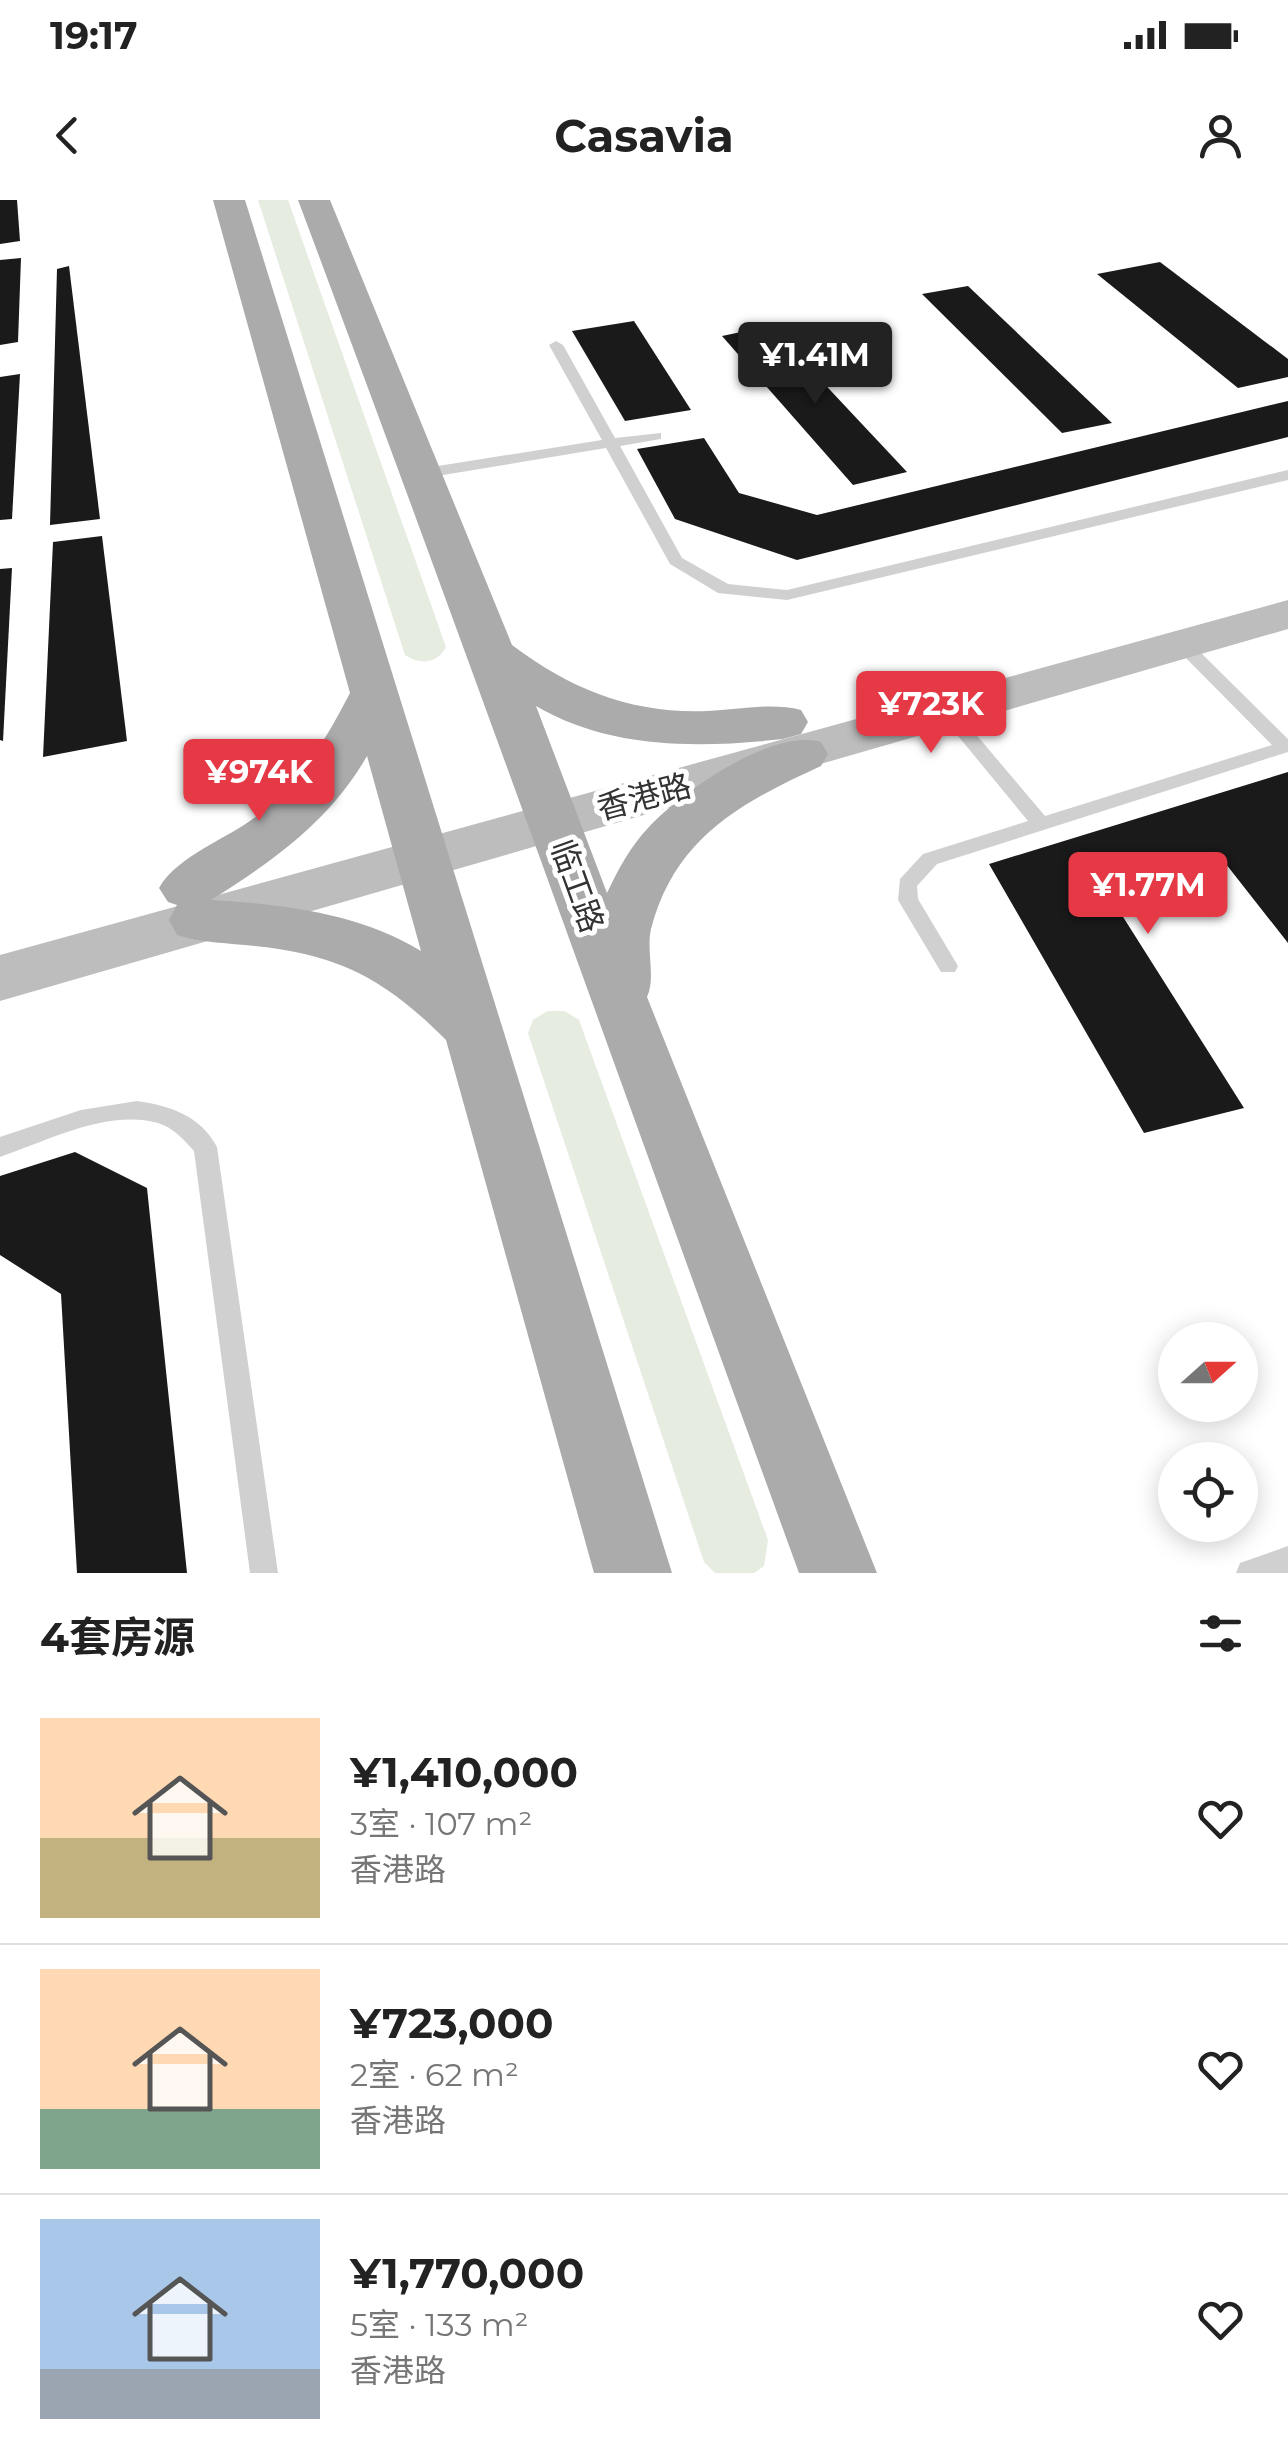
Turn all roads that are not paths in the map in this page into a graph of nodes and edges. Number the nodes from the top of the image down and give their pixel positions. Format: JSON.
{"nodes":[{"id":1,"x":229,"y":200,"type":"edge"},
{"id":2,"x":314,"y":200,"type":"edge"},
{"id":3,"x":556,"y":345,"type":"dead end"},
{"id":4,"x":656,"y":436,"type":"dead end"},
{"id":5,"x":609,"y":443,"type":"junction"},
{"id":6,"x":419,"y":474,"type":"junction"},
{"id":7,"x":1288,"y":475,"type":"edge"},
{"id":8,"x":1288,"y":584,"type":"edge"},
{"id":9,"x":1288,"y":614,"type":"edge"},
{"id":10,"x":1182,"y":644,"type":"junction"},
{"id":11,"x":492,"y":653,"type":"junction"},
{"id":12,"x":373,"y":694,"type":"junction"},
{"id":13,"x":946,"y":710,"type":"junction"},
{"id":14,"x":793,"y":738,"type":"junction"},
{"id":15,"x":1286,"y":747,"type":"edge"},
{"id":16,"x":548,"y":806,"type":"junction"},
{"id":17,"x":1039,"y":822,"type":"junction"},
{"id":18,"x":417,"y":842,"type":"junction"},
{"id":19,"x":192,"y":904,"type":"junction"},
{"id":20,"x":0,"y":941,"type":"edge"},
{"id":21,"x":948,"y":966,"type":"dead end"},
{"id":22,"x":0,"y":978,"type":"edge"},
{"id":23,"x":622,"y":1009,"type":"junction"},
{"id":24,"x":472,"y":1028,"type":"junction"},
{"id":25,"x":0,"y":1147,"type":"edge"},
{"id":26,"x":1288,"y":1560,"type":"edge"},
{"id":27,"x":264,"y":1573,"type":"edge"},
{"id":28,"x":633,"y":1573,"type":"edge"},
{"id":29,"x":838,"y":1573,"type":"edge"},
{"id":30,"x":1250,"y":1573,"type":"edge"}],
"edges":[{"from":1,"to":12,"type":"main road"},
{"from":2,"to":6,"type":"main road","name":"临工路"},
{"from":3,"to":5,"type":"lane"},
{"from":4,"to":5,"type":"lane"},
{"from":5,"to":6,"type":"lane"},
{"from":5,"to":7,"type":"lane"},
{"from":6,"to":11,"type":"main road","name":"临工路"},
{"from":8,"to":14,"type":"main road","name":"香港路"},
{"from":9,"to":10,"type":"main road","name":"香港路"},
{"from":10,"to":13,"type":"main road","name":"香港路"},
{"from":10,"to":15,"type":"lane"},
{"from":11,"to":14,"type":"main road"},
{"from":11,"to":16,"type":"main road","name":"临工路"},
{"from":12,"to":18,"type":"main road"},
{"from":12,"to":19,"type":"main road"},
{"from":13,"to":14,"type":"main road","name":"香港路"},
{"from":13,"to":17,"type":"lane"},
{"from":14,"to":16,"type":"main road","name":"香港路"},
{"from":14,"to":23,"type":"main road"},
{"from":15,"to":17,"type":"lane"},
{"from":16,"to":18,"type":"main road","name":"香港路"},
{"from":16,"to":23,"type":"main road","name":"临工路"},
{"from":17,"to":21,"type":"lane"},
{"from":18,"to":19,"type":"main road","name":"香港路"},
{"from":18,"to":24,"type":"main road"},
{"from":19,"to":20,"type":"main road","name":"香港路"},
{"from":19,"to":22,"type":"main road","name":"香港路"},
{"from":19,"to":24,"type":"main road"},
{"from":23,"to":29,"type":"main road","name":"临工路"},
{"from":24,"to":28,"type":"main road"},
{"from":25,"to":27,"type":"lane"},
{"from":26,"to":30,"type":"lane"}]}
